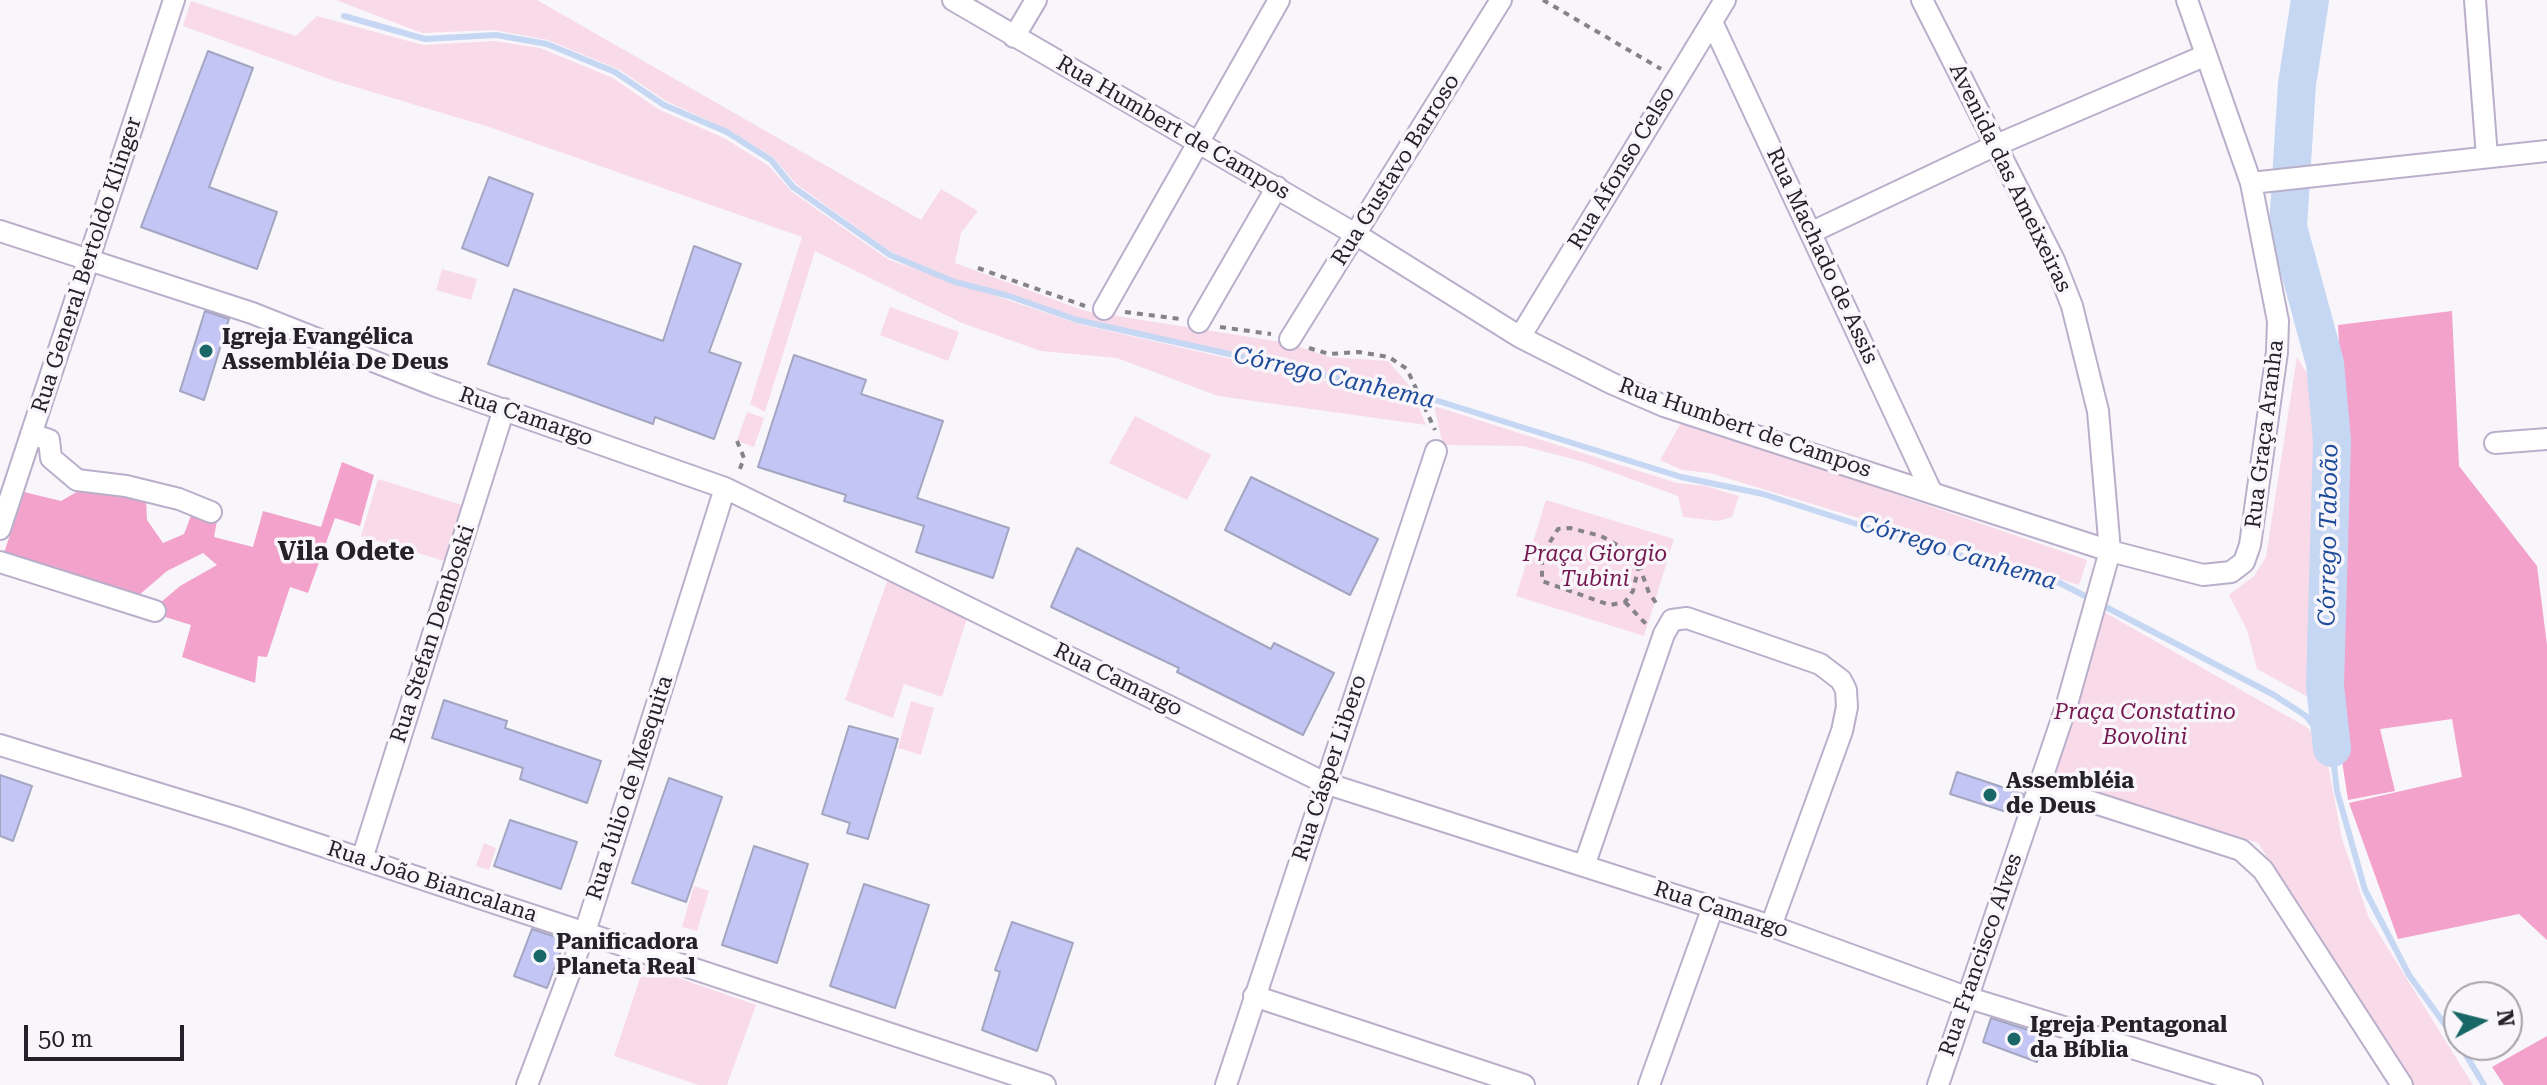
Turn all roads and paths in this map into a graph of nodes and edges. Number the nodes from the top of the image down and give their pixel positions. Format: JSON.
{"nodes":[{"id":1,"x":174,"y":0,"type":"edge"},
{"id":2,"x":953,"y":0,"type":"edge"},
{"id":3,"x":1036,"y":0,"type":"edge"},
{"id":4,"x":1279,"y":0,"type":"edge"},
{"id":5,"x":1501,"y":0,"type":"edge"},
{"id":6,"x":1543,"y":0,"type":"edge"},
{"id":7,"x":1725,"y":0,"type":"edge"},
{"id":8,"x":1922,"y":0,"type":"edge"},
{"id":9,"x":2187,"y":0,"type":"edge"},
{"id":10,"x":2475,"y":0,"type":"edge"},
{"id":11,"x":1712,"y":22,"type":"junction"},
{"id":12,"x":1014,"y":37,"type":"junction"},
{"id":13,"x":2204,"y":56,"type":"junction"},
{"id":14,"x":1677,"y":78,"type":"junction"},
{"id":15,"x":1198,"y":141,"type":"junction"},
{"id":16,"x":1994,"y":146,"type":"junction"},
{"id":17,"x":2547,"y":151,"type":"edge"},
{"id":18,"x":2487,"y":157,"type":"junction"},
{"id":19,"x":2254,"y":183,"type":"junction"},
{"id":20,"x":1277,"y":187,"type":"junction"},
{"id":21,"x":0,"y":231,"type":"edge"},
{"id":22,"x":1812,"y":232,"type":"junction"},
{"id":23,"x":1357,"y":235,"type":"junction"},
{"id":24,"x":87,"y":260,"type":"junction"},
{"id":25,"x":1104,"y":309,"type":"dead end"},
{"id":26,"x":1199,"y":322,"type":"dead end"},
{"id":27,"x":1520,"y":337,"type":"junction"},
{"id":28,"x":1290,"y":339,"type":"dead end"},
{"id":29,"x":1414,"y":379,"type":"dead end"},
{"id":30,"x":504,"y":409,"type":"junction"},
{"id":31,"x":1428,"y":410,"type":"dead end"},
{"id":32,"x":31,"y":434,"type":"junction"},
{"id":33,"x":2547,"y":439,"type":"edge"},
{"id":34,"x":737,"y":441,"type":"dead end"},
{"id":35,"x":2495,"y":443,"type":"dead end"},
{"id":36,"x":1436,"y":451,"type":"dead end"},
{"id":37,"x":725,"y":488,"type":"junction"},
{"id":38,"x":1931,"y":491,"type":"junction"},
{"id":39,"x":211,"y":512,"type":"dead end"},
{"id":40,"x":0,"y":529,"type":"edge"},
{"id":41,"x":2250,"y":545,"type":"joint"},
{"id":42,"x":2110,"y":551,"type":"junction"},
{"id":43,"x":0,"y":562,"type":"edge"},
{"id":44,"x":1639,"y":565,"type":"junction"},
{"id":45,"x":1625,"y":602,"type":"junction"},
{"id":46,"x":155,"y":611,"type":"dead end"},
{"id":47,"x":1668,"y":627,"type":"junction"},
{"id":48,"x":0,"y":745,"type":"edge"},
{"id":49,"x":1325,"y":783,"type":"junction"},
{"id":50,"x":2039,"y":785,"type":"junction"},
{"id":51,"x":362,"y":859,"type":"junction"},
{"id":52,"x":1584,"y":866,"type":"junction"},
{"id":53,"x":1713,"y":907,"type":"junction"},
{"id":54,"x":1771,"y":926,"type":"junction"},
{"id":55,"x":585,"y":932,"type":"junction"},
{"id":56,"x":1254,"y":996,"type":"junction"},
{"id":57,"x":1966,"y":997,"type":"junction"},
{"id":58,"x":527,"y":1085,"type":"edge"},
{"id":59,"x":1045,"y":1085,"type":"edge"},
{"id":60,"x":1226,"y":1085,"type":"edge"},
{"id":61,"x":1524,"y":1085,"type":"edge"},
{"id":62,"x":1649,"y":1085,"type":"edge"},
{"id":63,"x":1938,"y":1085,"type":"edge"},
{"id":64,"x":2252,"y":1085,"type":"edge"},
{"id":65,"x":2402,"y":1085,"type":"edge"}],
"edges":[{"from":1,"to":24,"type":"street","name":"Rua General Bertoldo Klinger"},
{"from":2,"to":12,"type":"street","name":"Rua Humbert de Campos"},
{"from":3,"to":12,"type":"street"},
{"from":4,"to":15,"type":"street"},
{"from":5,"to":23,"type":"street","name":"Rua Gustavo Barroso"},
{"from":6,"to":14,"type":"path"},
{"from":7,"to":11,"type":"street","name":"Rua Afonso Celso"},
{"from":8,"to":16,"type":"street","name":"Avenida das Ameixeiras"},
{"from":9,"to":13,"type":"street","name":"Rua Graça Aranha"},
{"from":10,"to":18,"type":"street"},
{"from":11,"to":14,"type":"street","name":"Rua Afonso Celso"},
{"from":11,"to":22,"type":"street","name":"Rua Machado de Assis"},
{"from":12,"to":15,"type":"street","name":"Rua Humbert de Campos"},
{"from":13,"to":16,"type":"street"},
{"from":13,"to":19,"type":"street","name":"Rua Graça Aranha"},
{"from":14,"to":27,"type":"street","name":"Rua Afonso Celso"},
{"from":15,"to":20,"type":"street","name":"Rua Humbert de Campos"},
{"from":15,"to":25,"type":"street"},
{"from":16,"to":22,"type":"street"},
{"from":16,"to":42,"type":"street","name":"Avenida das Ameixeiras"},
{"from":17,"to":18,"type":"street"},
{"from":18,"to":19,"type":"street"},
{"from":19,"to":41,"type":"street","name":"Rua Graça Aranha"},
{"from":20,"to":23,"type":"street","name":"Rua Humbert de Campos"},
{"from":20,"to":26,"type":"street"},
{"from":21,"to":24,"type":"street","name":"Rua Camargo"},
{"from":22,"to":38,"type":"street","name":"Rua Machado de Assis"},
{"from":23,"to":27,"type":"street","name":"Rua Humbert de Campos"},
{"from":23,"to":28,"type":"street","name":"Rua Gustavo Barroso"},
{"from":24,"to":30,"type":"street","name":"Rua Camargo"},
{"from":24,"to":32,"type":"street","name":"Rua General Bertoldo Klinger"},
{"from":27,"to":38,"type":"street","name":"Rua Humbert de Campos"},
{"from":29,"to":31,"type":"path"},
{"from":30,"to":37,"type":"street","name":"Rua Camargo"},
{"from":30,"to":51,"type":"street","name":"Rua Stefan Demboski"},
{"from":32,"to":39,"type":"street"},
{"from":32,"to":40,"type":"street","name":"Rua General Bertoldo Klinger"},
{"from":33,"to":35,"type":"street"},
{"from":34,"to":37,"type":"path"},
{"from":36,"to":49,"type":"street","name":"Rua Cásper Libero"},
{"from":37,"to":49,"type":"street","name":"Rua Camargo"},
{"from":37,"to":55,"type":"street","name":"Rua Júlio de Mesquita"},
{"from":38,"to":42,"type":"street","name":"Rua Humbert de Campos"},
{"from":41,"to":42,"type":"street","name":"Rua Humbert de Campos"},
{"from":42,"to":50,"type":"street","name":"Rua Francisco Alves"},
{"from":43,"to":46,"type":"street"},
{"from":44,"to":45,"type":"path"},
{"from":44,"to":45,"type":"path"},
{"from":44,"to":47,"type":"path"},
{"from":45,"to":47,"type":"path"},
{"from":47,"to":52,"type":"street"},
{"from":47,"to":54,"type":"street"},
{"from":48,"to":51,"type":"street","name":"Rua João Biancalana"},
{"from":49,"to":52,"type":"street","name":"Rua Camargo"},
{"from":49,"to":56,"type":"street","name":"Rua Cásper Libero"},
{"from":50,"to":57,"type":"street","name":"Rua Francisco Alves"},
{"from":50,"to":65,"type":"street"},
{"from":51,"to":55,"type":"street","name":"Rua João Biancalana"},
{"from":52,"to":53,"type":"street","name":"Rua Camargo"},
{"from":53,"to":54,"type":"street","name":"Rua Camargo"},
{"from":53,"to":62,"type":"street"},
{"from":54,"to":57,"type":"street","name":"Rua Camargo"},
{"from":55,"to":58,"type":"street","name":"Rua Júlio de Mesquita"},
{"from":55,"to":59,"type":"street","name":"Rua João Biancalana"},
{"from":56,"to":60,"type":"street","name":"Rua Cásper Libero"},
{"from":56,"to":61,"type":"street"},
{"from":57,"to":63,"type":"street","name":"Rua Francisco Alves"},
{"from":57,"to":64,"type":"street","name":"Rua Camargo"}]}
